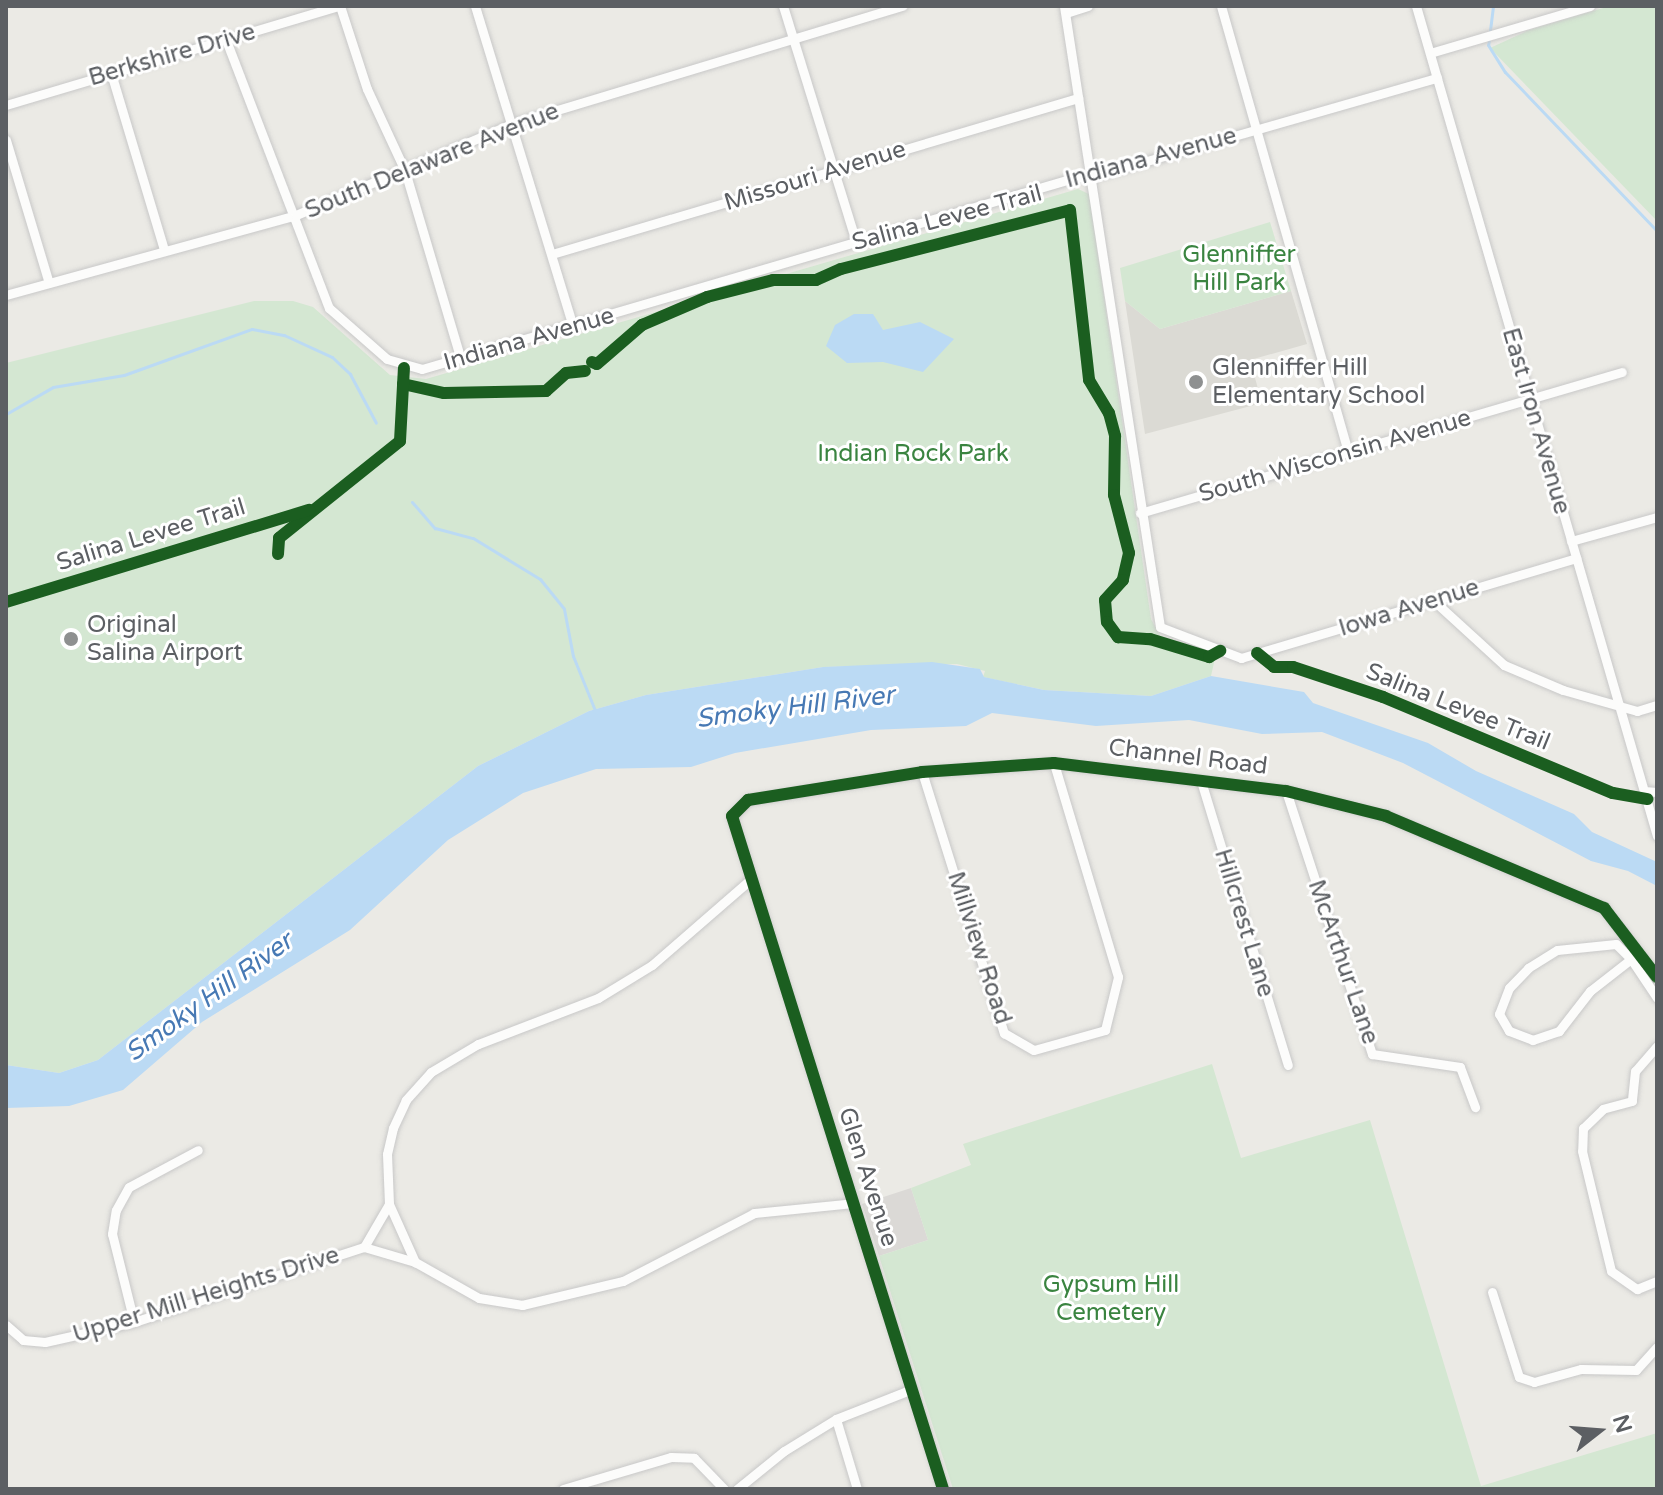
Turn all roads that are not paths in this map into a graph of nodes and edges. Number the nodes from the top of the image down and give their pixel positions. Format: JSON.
{"nodes":[{"id":1,"x":339,"y":6,"type":"edge"},
{"id":2,"x":475,"y":6,"type":"edge"},
{"id":3,"x":783,"y":6,"type":"edge"},
{"id":4,"x":903,"y":6,"type":"edge"},
{"id":5,"x":1088,"y":6,"type":"edge"},
{"id":6,"x":1221,"y":6,"type":"edge"},
{"id":7,"x":1416,"y":6,"type":"edge"},
{"id":8,"x":1590,"y":6,"type":"edge"},
{"id":9,"x":1065,"y":10,"type":"edge"},
{"id":10,"x":794,"y":39,"type":"junction"},
{"id":11,"x":226,"y":40,"type":"junction"},
{"id":12,"x":1430,"y":53,"type":"junction"},
{"id":13,"x":111,"y":73,"type":"junction"},
{"id":14,"x":1437,"y":78,"type":"junction"},
{"id":15,"x":1078,"y":98,"type":"junction"},
{"id":16,"x":6,"y":105,"type":"edge"},
{"id":17,"x":511,"y":124,"type":"junction"},
{"id":18,"x":1257,"y":130,"type":"junction"},
{"id":19,"x":6,"y":140,"type":"edge"},
{"id":20,"x":834,"y":170,"type":"junction"},
{"id":21,"x":405,"y":171,"type":"junction"},
{"id":22,"x":1091,"y":177,"type":"junction"},
{"id":23,"x":296,"y":215,"type":"junction"},
{"id":24,"x":856,"y":242,"type":"junction"},
{"id":25,"x":164,"y":250,"type":"junction"},
{"id":26,"x":552,"y":254,"type":"junction"},
{"id":27,"x":49,"y":283,"type":"junction"},
{"id":28,"x":6,"y":295,"type":"edge"},
{"id":29,"x":573,"y":327,"type":"junction"},
{"id":30,"x":460,"y":357,"type":"junction"},
{"id":31,"x":1622,"y":372,"type":"dead end"},
{"id":32,"x":1531,"y":399,"type":"junction"},
{"id":33,"x":1348,"y":451,"type":"junction"},
{"id":34,"x":1140,"y":513,"type":"junction"},
{"id":35,"x":1657,"y":517,"type":"edge"},
{"id":36,"x":1571,"y":541,"type":"junction"},
{"id":37,"x":1576,"y":558,"type":"junction"},
{"id":38,"x":1434,"y":601,"type":"junction"},
{"id":39,"x":1657,"y":705,"type":"edge"},
{"id":40,"x":1620,"y":706,"type":"junction"},
{"id":41,"x":1054,"y":763,"type":"junction"},
{"id":42,"x":922,"y":772,"type":"junction"},
{"id":43,"x":1201,"y":781,"type":"junction"},
{"id":44,"x":1286,"y":791,"type":"junction"},
{"id":45,"x":1644,"y":791,"type":"junction"},
{"id":46,"x":1657,"y":792,"type":"edge"},
{"id":47,"x":1657,"y":836,"type":"edge"},
{"id":48,"x":751,"y":879,"type":"junction"},
{"id":49,"x":1631,"y":959,"type":"junction"},
{"id":50,"x":1657,"y":977,"type":"edge"},
{"id":51,"x":1657,"y":998,"type":"edge"},
{"id":52,"x":1657,"y":1046,"type":"edge"},
{"id":53,"x":1288,"y":1065,"type":"dead end"},
{"id":54,"x":1475,"y":1107,"type":"dead end"},
{"id":55,"x":198,"y":1150,"type":"dead end"},
{"id":56,"x":854,"y":1203,"type":"junction"},
{"id":57,"x":389,"y":1204,"type":"junction"},
{"id":58,"x":364,"y":1247,"type":"junction"},
{"id":59,"x":415,"y":1262,"type":"junction"},
{"id":60,"x":1657,"y":1281,"type":"edge"},
{"id":61,"x":1492,"y":1292,"type":"dead end"},
{"id":62,"x":134,"y":1322,"type":"junction"},
{"id":63,"x":6,"y":1325,"type":"edge"},
{"id":64,"x":1657,"y":1347,"type":"edge"},
{"id":65,"x":912,"y":1389,"type":"junction"},
{"id":66,"x":836,"y":1419,"type":"junction"},
{"id":67,"x":563,"y":1489,"type":"edge"},
{"id":68,"x":724,"y":1489,"type":"edge"},
{"id":69,"x":737,"y":1489,"type":"edge"},
{"id":70,"x":857,"y":1489,"type":"edge"},
{"id":71,"x":943,"y":1489,"type":"edge"}],
"edges":[{"from":1,"to":11,"type":"street","name":"Berkshire Drive"},
{"from":1,"to":21,"type":"street"},
{"from":2,"to":17,"type":"street"},
{"from":3,"to":10,"type":"street"},
{"from":4,"to":10,"type":"street","name":"South Delaware Avenue"},
{"from":5,"to":9,"type":"street"},
{"from":6,"to":18,"type":"street"},
{"from":7,"to":12,"type":"street","name":"East Iron Avenue"},
{"from":8,"to":12,"type":"street"},
{"from":9,"to":15,"type":"street"},
{"from":10,"to":17,"type":"street","name":"South Delaware Avenue"},
{"from":10,"to":20,"type":"street"},
{"from":11,"to":13,"type":"street","name":"Berkshire Drive"},
{"from":11,"to":23,"type":"street"},
{"from":12,"to":14,"type":"street","name":"East Iron Avenue"},
{"from":13,"to":16,"type":"street","name":"Berkshire Drive"},
{"from":13,"to":25,"type":"street"},
{"from":14,"to":18,"type":"street","name":"Indiana Avenue"},
{"from":14,"to":32,"type":"street","name":"East Iron Avenue"},
{"from":15,"to":20,"type":"street","name":"Missouri Avenue"},
{"from":15,"to":22,"type":"street"},
{"from":17,"to":21,"type":"street","name":"South Delaware Avenue"},
{"from":17,"to":26,"type":"street"},
{"from":18,"to":22,"type":"street","name":"Indiana Avenue"},
{"from":18,"to":33,"type":"street"},
{"from":19,"to":27,"type":"street"},
{"from":20,"to":24,"type":"street"},
{"from":20,"to":26,"type":"street","name":"Missouri Avenue"},
{"from":21,"to":23,"type":"street","name":"South Delaware Avenue"},
{"from":21,"to":30,"type":"street"},
{"from":22,"to":24,"type":"street","name":"Indiana Avenue"},
{"from":22,"to":34,"type":"street"},
{"from":23,"to":25,"type":"street","name":"South Delaware Avenue"},
{"from":23,"to":30,"type":"street","name":"Indiana Avenue"},
{"from":24,"to":29,"type":"street","name":"Indiana Avenue"},
{"from":25,"to":27,"type":"street","name":"South Delaware Avenue"},
{"from":26,"to":29,"type":"street"},
{"from":27,"to":28,"type":"street","name":"South Delaware Avenue"},
{"from":29,"to":30,"type":"street","name":"Indiana Avenue"},
{"from":31,"to":32,"type":"street","name":"South Wisconsin Avenue"},
{"from":32,"to":33,"type":"street","name":"South Wisconsin Avenue"},
{"from":32,"to":36,"type":"street","name":"East Iron Avenue"},
{"from":33,"to":34,"type":"street","name":"South Wisconsin Avenue"},
{"from":34,"to":38,"type":"street","name":"Iowa Avenue"},
{"from":35,"to":36,"type":"street"},
{"from":36,"to":37,"type":"street","name":"East Iron Avenue"},
{"from":37,"to":38,"type":"street","name":"Iowa Avenue"},
{"from":37,"to":40,"type":"street","name":"East Iron Avenue"},
{"from":38,"to":40,"type":"street"},
{"from":39,"to":40,"type":"street"},
{"from":40,"to":45,"type":"street","name":"East Iron Avenue"},
{"from":41,"to":42,"type":"street","name":"Channel Road"},
{"from":41,"to":42,"type":"street","name":"Millview Road"},
{"from":41,"to":43,"type":"street","name":"Channel Road"},
{"from":42,"to":48,"type":"street","name":"Channel Road"},
{"from":43,"to":44,"type":"street","name":"Channel Road"},
{"from":43,"to":53,"type":"street","name":"Hillcrest Lane"},
{"from":44,"to":50,"type":"street","name":"Channel Road"},
{"from":44,"to":54,"type":"street","name":"McArthur Lane"},
{"from":45,"to":46,"type":"street"},
{"from":45,"to":47,"type":"street","name":"East Iron Avenue"},
{"from":48,"to":56,"type":"street","name":"Glen Avenue"},
{"from":48,"to":57,"type":"street"},
{"from":49,"to":49,"type":"street"},
{"from":49,"to":51,"type":"street"},
{"from":52,"to":60,"type":"street"},
{"from":55,"to":62,"type":"street"},
{"from":56,"to":59,"type":"street","name":"Upper Mill Heights Drive"},
{"from":56,"to":65,"type":"street","name":"Glen Avenue"},
{"from":57,"to":58,"type":"street","name":"Upper Mill Heights Drive"},
{"from":57,"to":59,"type":"street"},
{"from":58,"to":59,"type":"street","name":"Upper Mill Heights Drive"},
{"from":58,"to":62,"type":"street","name":"Upper Mill Heights Drive"},
{"from":61,"to":64,"type":"street"},
{"from":62,"to":63,"type":"street","name":"Upper Mill Heights Drive"},
{"from":65,"to":66,"type":"street"},
{"from":65,"to":71,"type":"street","name":"Glen Avenue"},
{"from":66,"to":69,"type":"street"},
{"from":66,"to":70,"type":"street"},
{"from":67,"to":68,"type":"street"}]}
